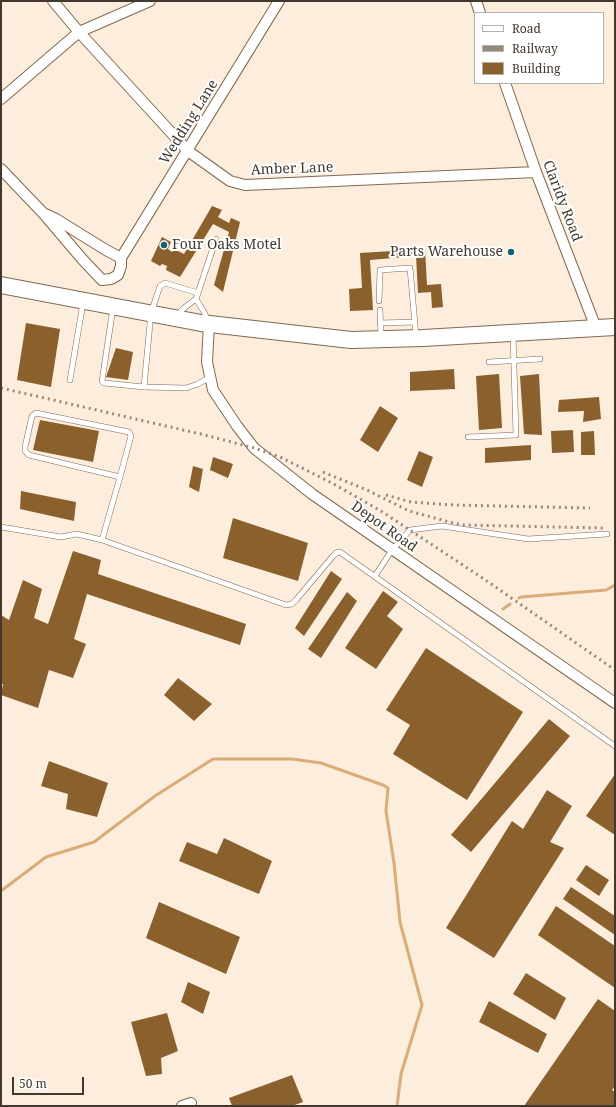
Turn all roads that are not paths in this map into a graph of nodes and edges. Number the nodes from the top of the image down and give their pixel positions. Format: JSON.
{"nodes":[{"id":1,"x":53,"y":1,"type":"edge"},
{"id":2,"x":150,"y":1,"type":"edge"},
{"id":3,"x":279,"y":1,"type":"edge"},
{"id":4,"x":476,"y":1,"type":"edge"},
{"id":5,"x":480,"y":12,"type":"edge"},
{"id":6,"x":79,"y":32,"type":"junction"},
{"id":7,"x":505,"y":84,"type":"edge"},
{"id":8,"x":1,"y":99,"type":"edge"},
{"id":9,"x":188,"y":151,"type":"junction"},
{"id":10,"x":1,"y":169,"type":"edge"},
{"id":11,"x":536,"y":172,"type":"junction"},
{"id":12,"x":43,"y":213,"type":"junction"},
{"id":13,"x":216,"y":239,"type":"dead end"},
{"id":14,"x":121,"y":258,"type":"junction"},
{"id":15,"x":1,"y":285,"type":"edge"},
{"id":16,"x":197,"y":296,"type":"junction"},
{"id":17,"x":83,"y":300,"type":"junction"},
{"id":18,"x":379,"y":301,"type":"dead end"},
{"id":19,"x":114,"y":306,"type":"junction"},
{"id":20,"x":380,"y":310,"type":"dead end"},
{"id":21,"x":152,"y":313,"type":"junction"},
{"id":22,"x":175,"y":318,"type":"junction"},
{"id":23,"x":415,"y":322,"type":"junction"},
{"id":24,"x":380,"y":323,"type":"junction"},
{"id":25,"x":209,"y":324,"type":"junction"},
{"id":26,"x":615,"y":327,"type":"edge"},
{"id":27,"x":596,"y":328,"type":"junction"},
{"id":28,"x":513,"y":333,"type":"junction"},
{"id":29,"x":416,"y":338,"type":"junction"},
{"id":30,"x":381,"y":339,"type":"junction"},
{"id":31,"x":540,"y":359,"type":"dead end"},
{"id":32,"x":514,"y":360,"type":"junction"},
{"id":33,"x":489,"y":362,"type":"dead end"},
{"id":34,"x":210,"y":377,"type":"junction"},
{"id":35,"x":70,"y":380,"type":"dead end"},
{"id":36,"x":144,"y":387,"type":"junction"},
{"id":37,"x":468,"y":437,"type":"dead end"},
{"id":38,"x":120,"y":477,"type":"junction"},
{"id":39,"x":1,"y":527,"type":"edge"},
{"id":40,"x":608,"y":534,"type":"dead end"},
{"id":41,"x":102,"y":540,"type":"junction"},
{"id":42,"x":392,"y":550,"type":"junction"},
{"id":43,"x":374,"y":576,"type":"junction"},
{"id":44,"x":615,"y":703,"type":"edge"},
{"id":45,"x":615,"y":746,"type":"edge"}],
"edges":[{"from":1,"to":6,"type":"street","name":"Amber Lane"},
{"from":2,"to":6,"type":"street"},
{"from":3,"to":9,"type":"street","name":"Wedding Lane"},
{"from":4,"to":5,"type":"street"},
{"from":6,"to":8,"type":"street"},
{"from":6,"to":9,"type":"street","name":"Amber Lane"},
{"from":7,"to":11,"type":"street","name":"Claridy Road"},
{"from":9,"to":11,"type":"street","name":"Amber Lane"},
{"from":9,"to":14,"type":"street","name":"Wedding Lane"},
{"from":10,"to":12,"type":"street"},
{"from":11,"to":27,"type":"street","name":"Claridy Road"},
{"from":12,"to":14,"type":"street"},
{"from":12,"to":14,"type":"street","name":"Wedding Lane"},
{"from":13,"to":16,"type":"lane"},
{"from":15,"to":17,"type":"main road"},
{"from":16,"to":21,"type":"lane"},
{"from":16,"to":22,"type":"lane"},
{"from":16,"to":25,"type":"lane"},
{"from":17,"to":19,"type":"main road"},
{"from":17,"to":35,"type":"lane"},
{"from":18,"to":23,"type":"lane"},
{"from":19,"to":21,"type":"main road"},
{"from":19,"to":36,"type":"lane"},
{"from":20,"to":24,"type":"lane"},
{"from":21,"to":22,"type":"main road"},
{"from":21,"to":36,"type":"lane"},
{"from":22,"to":25,"type":"main road"},
{"from":23,"to":24,"type":"lane"},
{"from":23,"to":29,"type":"lane"},
{"from":24,"to":30,"type":"lane"},
{"from":25,"to":30,"type":"main road"},
{"from":25,"to":34,"type":"street","name":"Depot Road"},
{"from":26,"to":27,"type":"main road"},
{"from":27,"to":28,"type":"main road"},
{"from":28,"to":29,"type":"main road"},
{"from":28,"to":32,"type":"lane"},
{"from":29,"to":30,"type":"main road"},
{"from":31,"to":32,"type":"lane"},
{"from":32,"to":33,"type":"lane"},
{"from":32,"to":37,"type":"lane"},
{"from":34,"to":36,"type":"lane"},
{"from":34,"to":42,"type":"street","name":"Depot Road"},
{"from":38,"to":38,"type":"lane"},
{"from":38,"to":41,"type":"lane"},
{"from":39,"to":41,"type":"lane"},
{"from":40,"to":42,"type":"lane"},
{"from":41,"to":43,"type":"lane"},
{"from":42,"to":43,"type":"lane"},
{"from":42,"to":44,"type":"street","name":"Depot Road"},
{"from":43,"to":45,"type":"lane"}]}
